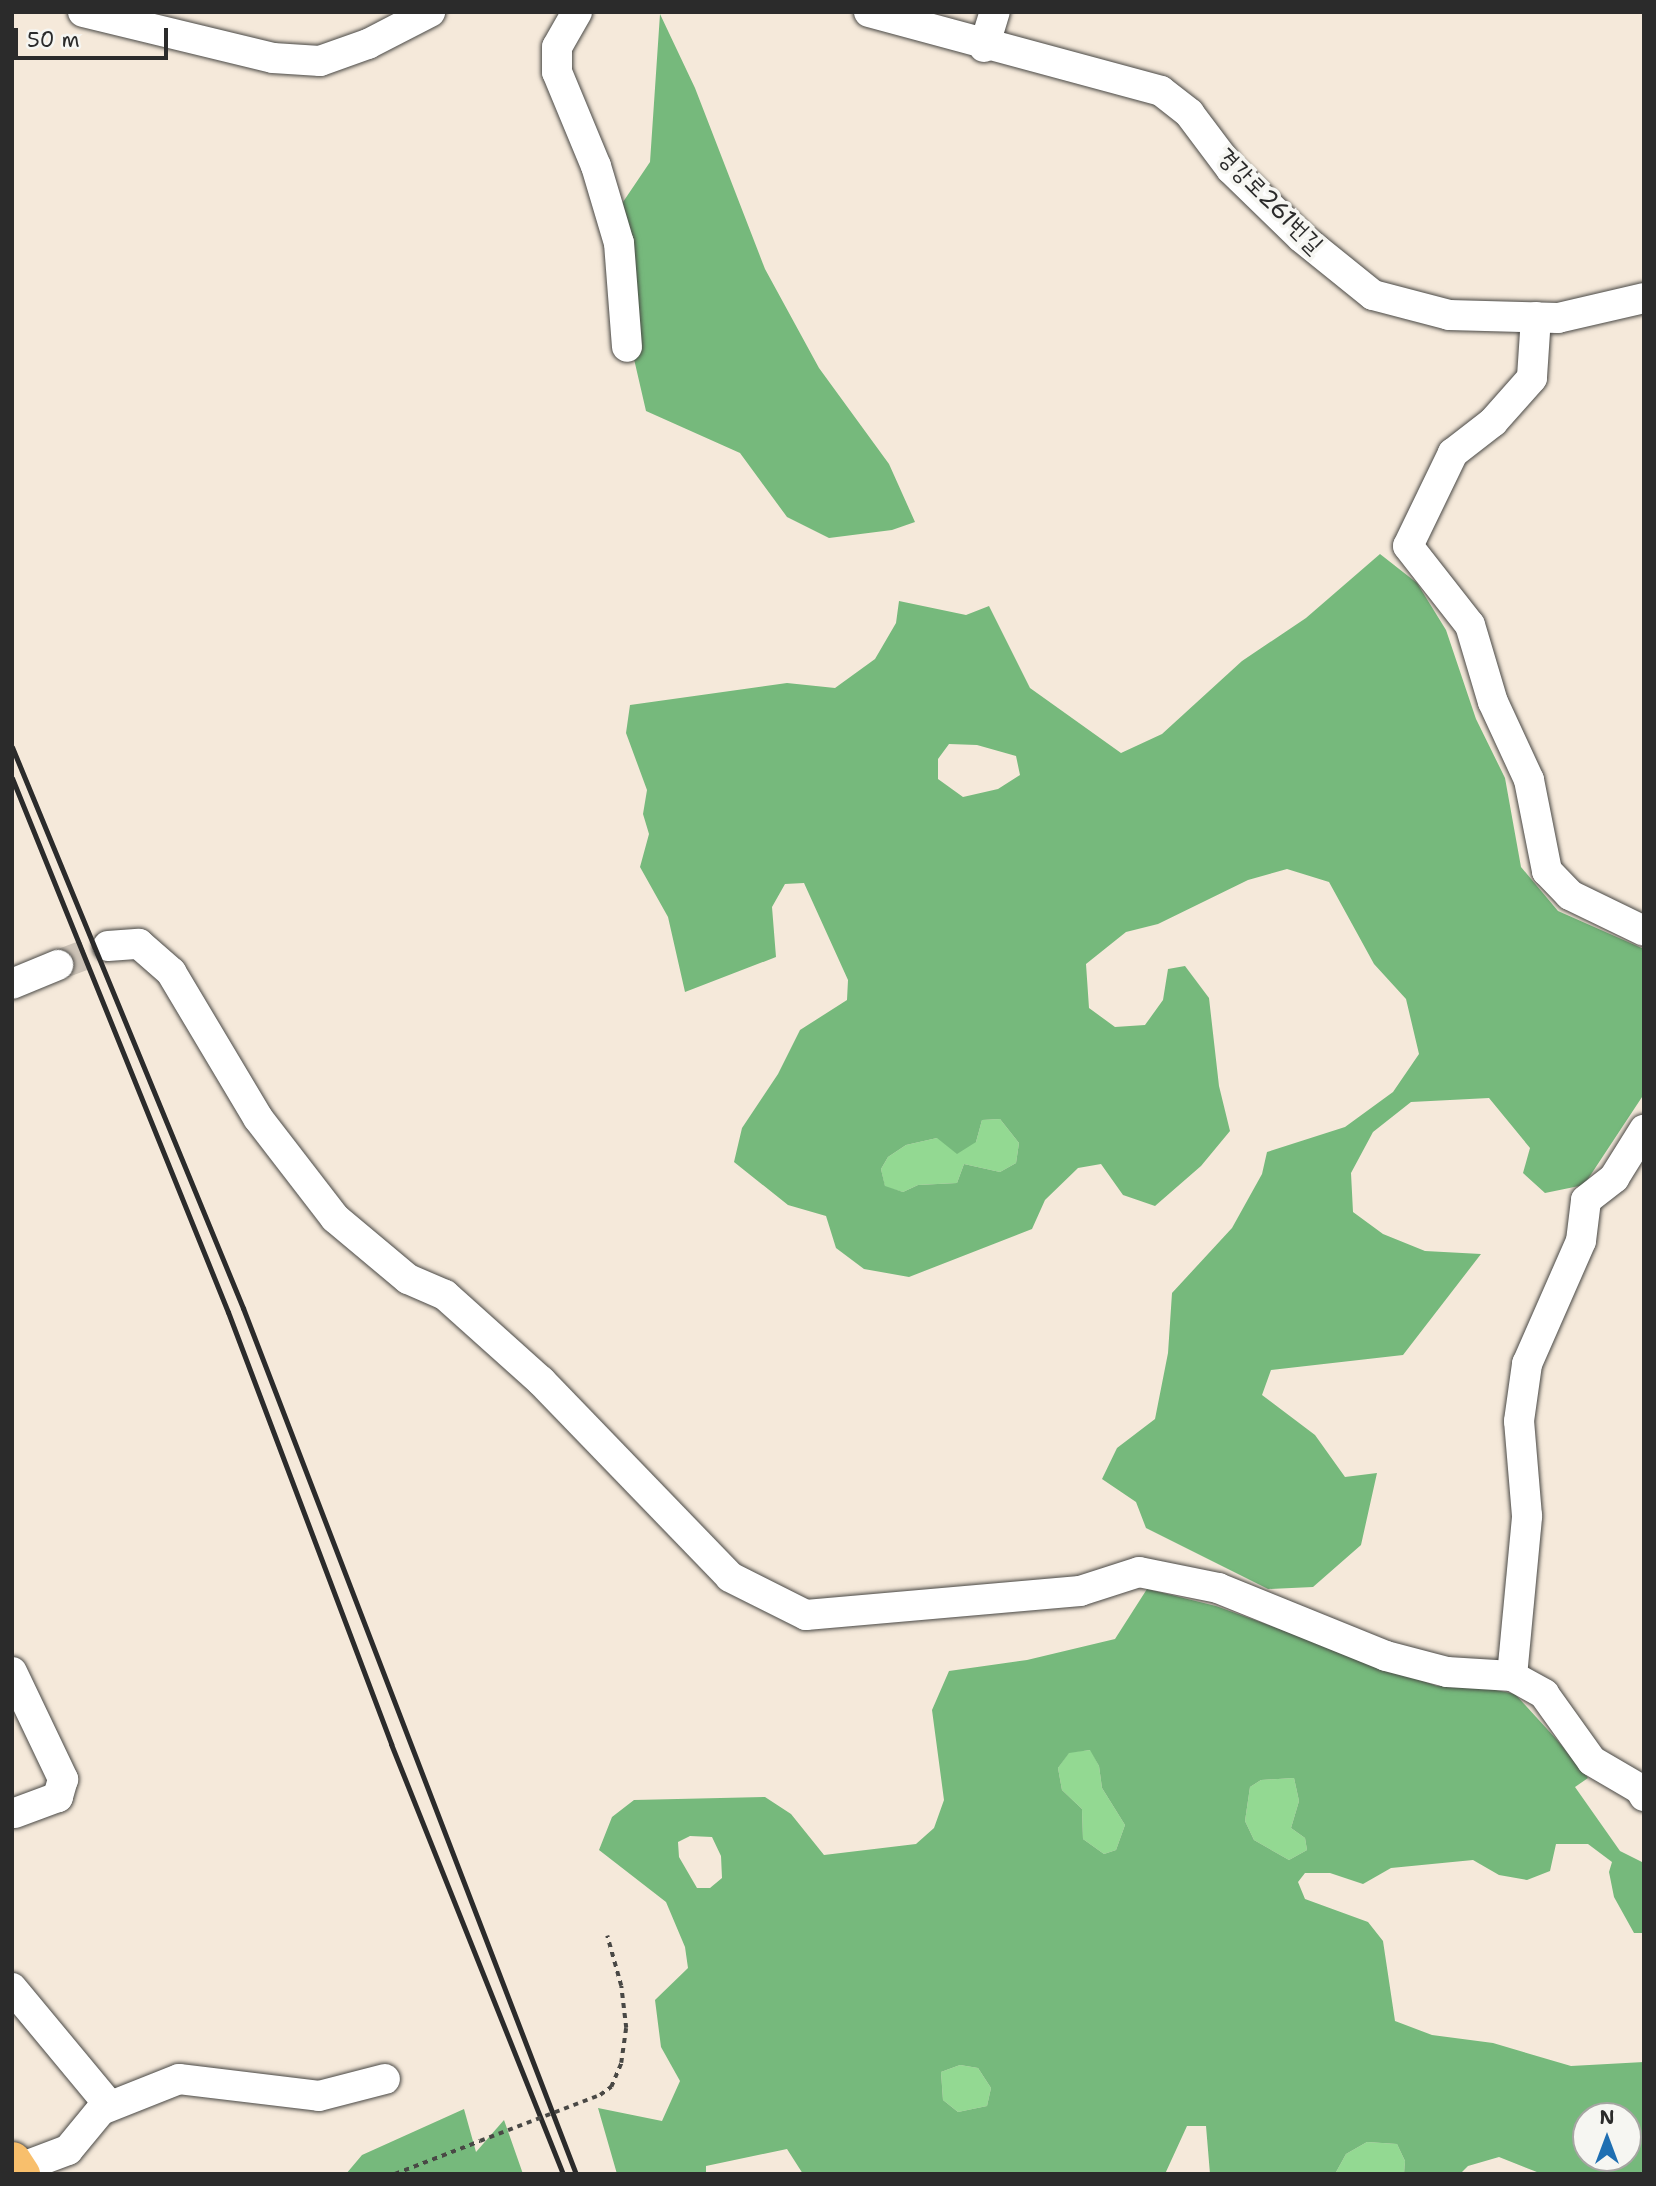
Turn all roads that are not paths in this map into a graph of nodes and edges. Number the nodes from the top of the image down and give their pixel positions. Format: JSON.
{"nodes":[{"id":1,"x":83,"y":12,"type":"edge"},
{"id":2,"x":430,"y":12,"type":"edge"},
{"id":3,"x":577,"y":12,"type":"edge"},
{"id":4,"x":869,"y":12,"type":"edge"},
{"id":5,"x":995,"y":12,"type":"edge"},
{"id":6,"x":984,"y":47,"type":"junction"},
{"id":7,"x":1644,"y":298,"type":"edge"},
{"id":8,"x":1536,"y":317,"type":"junction"},
{"id":9,"x":626,"y":347,"type":"dead end"},
{"id":10,"x":1644,"y":931,"type":"edge"},
{"id":11,"x":107,"y":946,"type":"tunnel mouth"},
{"id":12,"x":58,"y":965,"type":"tunnel mouth"},
{"id":13,"x":12,"y":984,"type":"edge"},
{"id":14,"x":1644,"y":1130,"type":"edge"},
{"id":15,"x":12,"y":1672,"type":"edge"},
{"id":16,"x":1512,"y":1676,"type":"junction"},
{"id":17,"x":1644,"y":1796,"type":"edge"},
{"id":18,"x":13,"y":1812,"type":"edge"},
{"id":19,"x":12,"y":1988,"type":"edge"},
{"id":20,"x":386,"y":2079,"type":"dead end"},
{"id":21,"x":110,"y":2106,"type":"junction"},
{"id":22,"x":16,"y":2169,"type":"edge"}],
"edges":[{"from":1,"to":2,"type":"street"},
{"from":3,"to":9,"type":"street"},
{"from":4,"to":6,"type":"street","name":"경강로261번길"},
{"from":5,"to":6,"type":"street"},
{"from":6,"to":8,"type":"street","name":"경강로261번길"},
{"from":7,"to":8,"type":"street","name":"경강로261번길"},
{"from":8,"to":10,"type":"street"},
{"from":11,"to":16,"type":"street"},
{"from":12,"to":13,"type":"street"},
{"from":14,"to":16,"type":"street"},
{"from":15,"to":18,"type":"street"},
{"from":16,"to":17,"type":"street"},
{"from":19,"to":21,"type":"street"},
{"from":20,"to":21,"type":"street"},
{"from":21,"to":22,"type":"street"}]}
